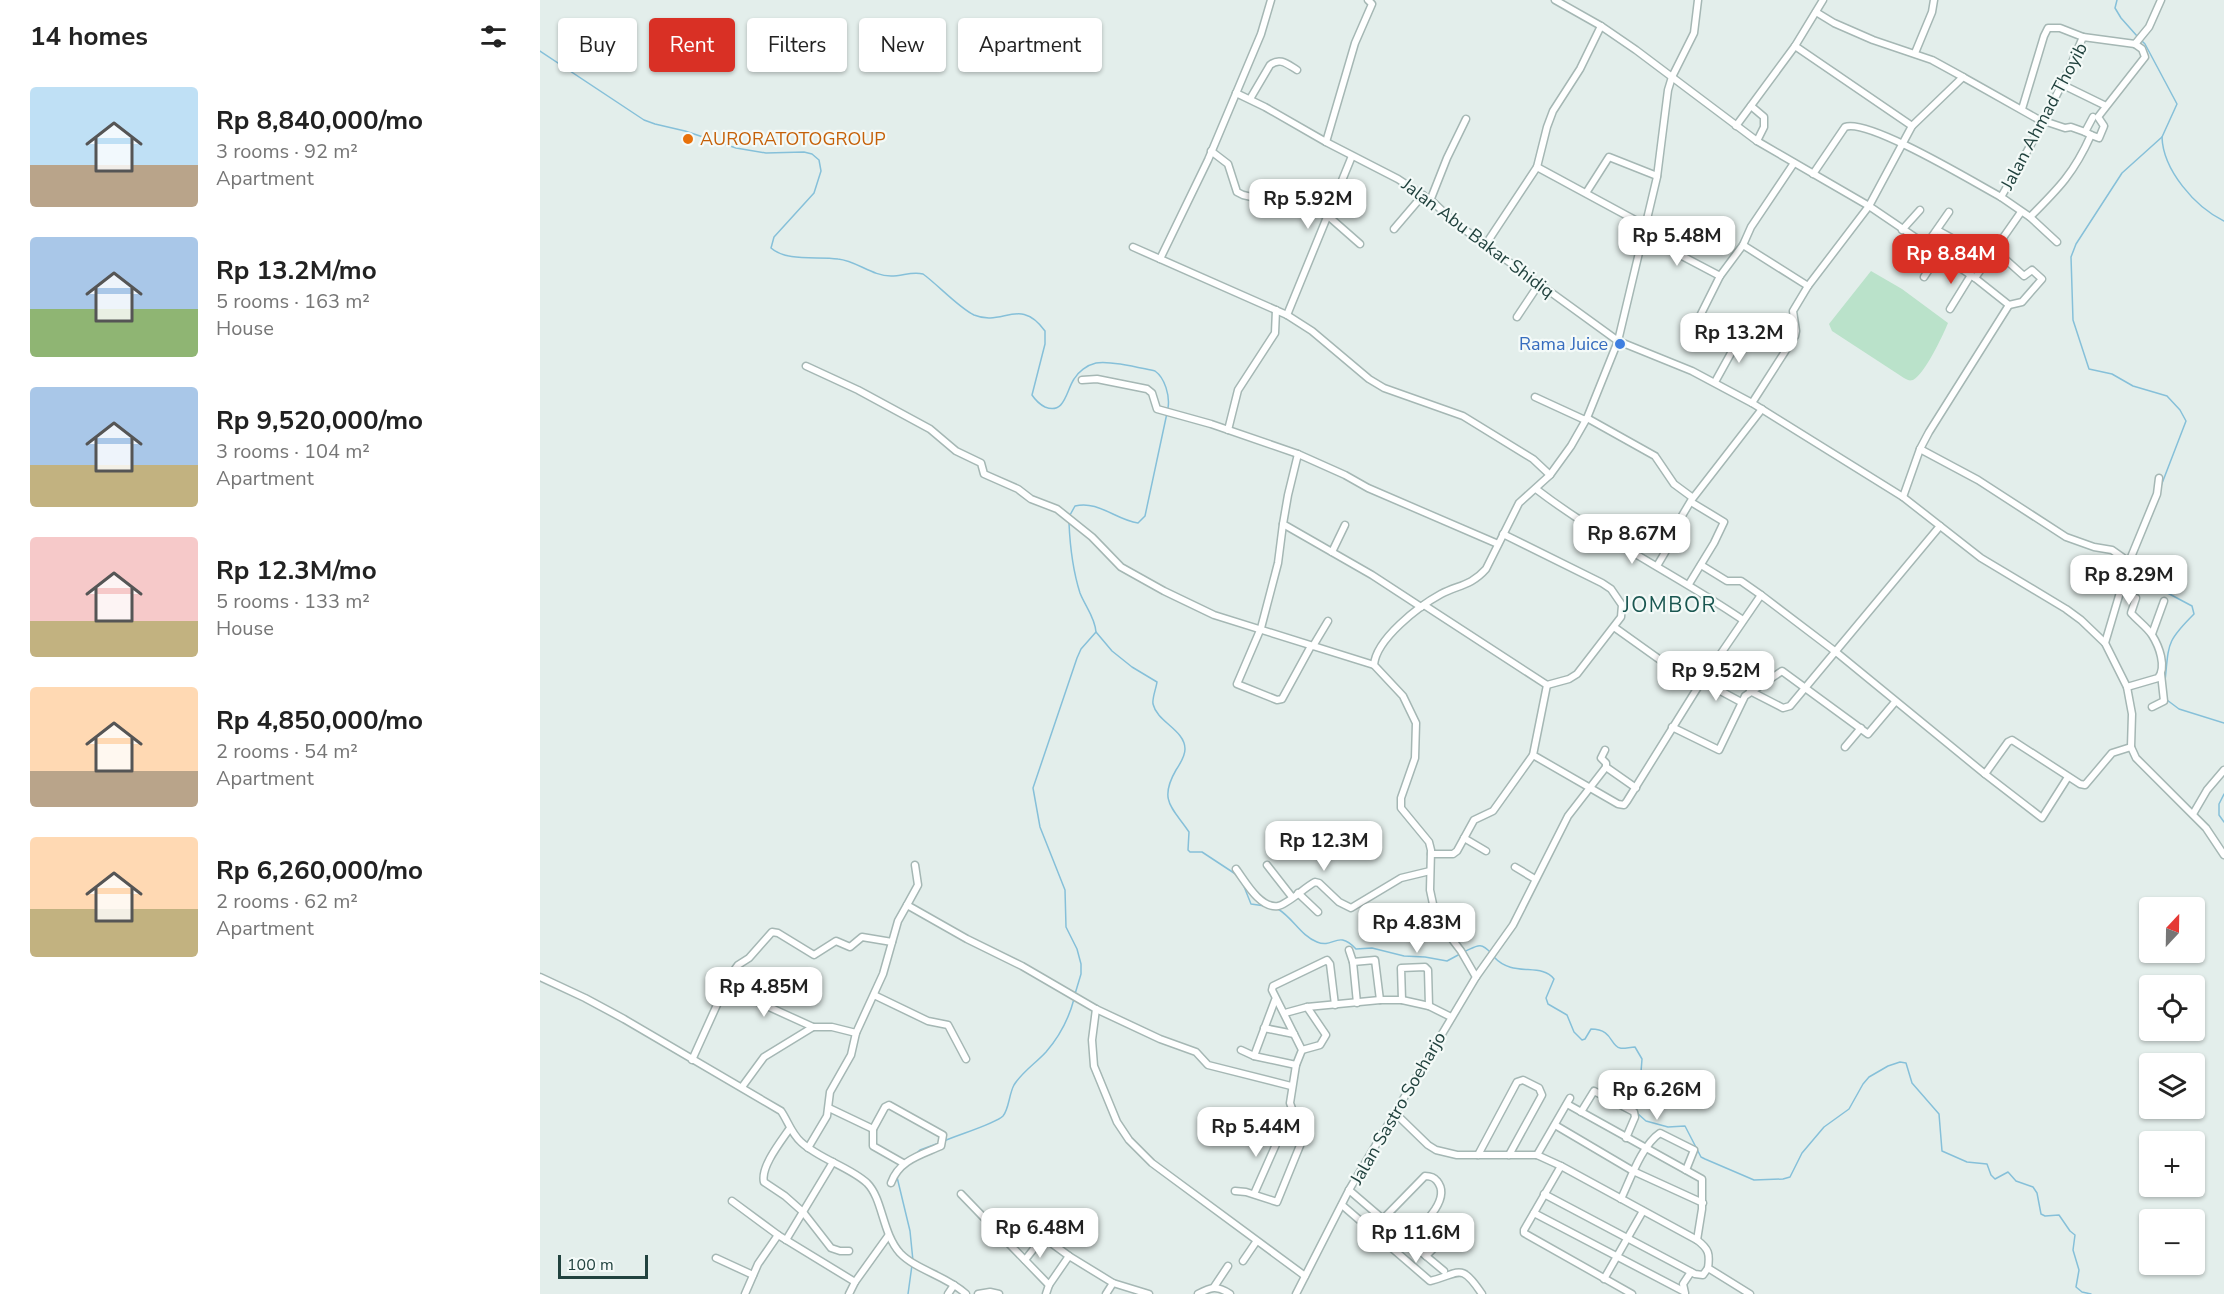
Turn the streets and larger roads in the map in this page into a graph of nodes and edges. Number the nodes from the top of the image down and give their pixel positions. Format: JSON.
{"nodes":[{"id":1,"x":1271,"y":0,"type":"edge"},
{"id":2,"x":1368,"y":0,"type":"edge"},
{"id":3,"x":1555,"y":0,"type":"edge"},
{"id":4,"x":1698,"y":0,"type":"edge"},
{"id":5,"x":1934,"y":0,"type":"edge"},
{"id":6,"x":2161,"y":0,"type":"edge"},
{"id":7,"x":1821,"y":1,"type":"edge"},
{"id":8,"x":1816,"y":12,"type":"junction"},
{"id":9,"x":1601,"y":26,"type":"junction"},
{"id":10,"x":2084,"y":37,"type":"junction"},
{"id":11,"x":2136,"y":42,"type":"junction"},
{"id":12,"x":1795,"y":46,"type":"junction"},
{"id":13,"x":1915,"y":53,"type":"junction"},
{"id":14,"x":1297,"y":70,"type":"dead end"},
{"id":15,"x":1672,"y":76,"type":"junction"},
{"id":16,"x":1963,"y":77,"type":"junction"},
{"id":17,"x":2063,"y":85,"type":"junction"},
{"id":18,"x":1236,"y":93,"type":"junction"},
{"id":19,"x":1250,"y":99,"type":"junction"},
{"id":20,"x":1751,"y":106,"type":"junction"},
{"id":21,"x":2106,"y":106,"type":"junction"},
{"id":22,"x":2022,"y":109,"type":"junction"},
{"id":23,"x":2093,"y":117,"type":"dead end"},
{"id":24,"x":1466,"y":120,"type":"dead end"},
{"id":25,"x":2043,"y":121,"type":"junction"},
{"id":26,"x":1736,"y":126,"type":"junction"},
{"id":27,"x":1911,"y":126,"type":"junction"},
{"id":28,"x":2088,"y":134,"type":"junction"},
{"id":29,"x":1757,"y":141,"type":"junction"},
{"id":30,"x":1326,"y":142,"type":"junction"},
{"id":31,"x":1902,"y":143,"type":"junction"},
{"id":32,"x":1211,"y":152,"type":"junction"},
{"id":33,"x":1352,"y":156,"type":"junction"},
{"id":34,"x":1794,"y":163,"type":"junction"},
{"id":35,"x":1537,"y":167,"type":"junction"},
{"id":36,"x":1812,"y":174,"type":"junction"},
{"id":37,"x":1657,"y":176,"type":"junction"},
{"id":38,"x":1586,"y":193,"type":"junction"},
{"id":39,"x":1423,"y":195,"type":"junction"},
{"id":40,"x":2001,"y":196,"type":"junction"},
{"id":41,"x":1430,"y":201,"type":"junction"},
{"id":42,"x":1869,"y":206,"type":"junction"},
{"id":43,"x":1920,"y":210,"type":"dead end"},
{"id":44,"x":1949,"y":212,"type":"dead end"},
{"id":45,"x":2021,"y":212,"type":"junction"},
{"id":46,"x":1327,"y":215,"type":"junction"},
{"id":47,"x":2030,"y":218,"type":"junction"},
{"id":48,"x":1646,"y":226,"type":"junction"},
{"id":49,"x":1394,"y":229,"type":"dead end"},
{"id":50,"x":1902,"y":230,"type":"junction"},
{"id":51,"x":1937,"y":230,"type":"junction"},
{"id":52,"x":1644,"y":236,"type":"junction"},
{"id":53,"x":1957,"y":241,"type":"dead end"},
{"id":54,"x":2057,"y":242,"type":"dead end"},
{"id":55,"x":1360,"y":244,"type":"dead end"},
{"id":56,"x":1486,"y":244,"type":"junction"},
{"id":57,"x":1743,"y":245,"type":"junction"},
{"id":58,"x":1926,"y":245,"type":"junction"},
{"id":59,"x":1133,"y":247,"type":"dead end"},
{"id":60,"x":1995,"y":250,"type":"junction"},
{"id":61,"x":1940,"y":254,"type":"junction"},
{"id":62,"x":1160,"y":260,"type":"junction"},
{"id":63,"x":1720,"y":276,"type":"junction"},
{"id":64,"x":1924,"y":276,"type":"dead end"},
{"id":65,"x":1973,"y":276,"type":"junction"},
{"id":66,"x":1539,"y":284,"type":"junction"},
{"id":67,"x":1808,"y":286,"type":"junction"},
{"id":68,"x":2009,"y":305,"type":"junction"},
{"id":69,"x":1950,"y":309,"type":"dead end"},
{"id":70,"x":1276,"y":310,"type":"junction"},
{"id":71,"x":1287,"y":315,"type":"junction"},
{"id":72,"x":1517,"y":316,"type":"dead end"},
{"id":73,"x":1700,"y":316,"type":"dead end"},
{"id":74,"x":1741,"y":335,"type":"dead end"},
{"id":75,"x":1618,"y":341,"type":"junction"},
{"id":76,"x":806,"y":366,"type":"dead end"},
{"id":77,"x":1082,"y":380,"type":"dead end"},
{"id":78,"x":1715,"y":382,"type":"junction"},
{"id":79,"x":1535,"y":398,"type":"dead end"},
{"id":80,"x":1752,"y":403,"type":"junction"},
{"id":81,"x":1762,"y":409,"type":"junction"},
{"id":82,"x":1586,"y":419,"type":"junction"},
{"id":83,"x":1228,"y":430,"type":"junction"},
{"id":84,"x":1920,"y":449,"type":"junction"},
{"id":85,"x":1298,"y":454,"type":"junction"},
{"id":86,"x":1550,"y":475,"type":"junction"},
{"id":87,"x":2158,"y":478,"type":"dead end"},
{"id":88,"x":1536,"y":489,"type":"junction"},
{"id":89,"x":1903,"y":497,"type":"junction"},
{"id":90,"x":1692,"y":500,"type":"junction"},
{"id":91,"x":1283,"y":524,"type":"junction"},
{"id":92,"x":1345,"y":525,"type":"dead end"},
{"id":93,"x":1940,"y":526,"type":"junction"},
{"id":94,"x":1503,"y":534,"type":"junction"},
{"id":95,"x":1498,"y":544,"type":"junction"},
{"id":96,"x":1332,"y":552,"type":"junction"},
{"id":97,"x":2129,"y":562,"type":"junction"},
{"id":98,"x":1701,"y":565,"type":"junction"},
{"id":99,"x":1657,"y":566,"type":"junction"},
{"id":100,"x":1689,"y":584,"type":"junction"},
{"id":101,"x":1761,"y":595,"type":"junction"},
{"id":102,"x":2136,"y":598,"type":"dead end"},
{"id":103,"x":2164,"y":601,"type":"dead end"},
{"id":104,"x":1422,"y":606,"type":"junction"},
{"id":105,"x":1743,"y":620,"type":"junction"},
{"id":106,"x":1328,"y":621,"type":"dead end"},
{"id":107,"x":1614,"y":627,"type":"junction"},
{"id":108,"x":1261,"y":628,"type":"junction"},
{"id":109,"x":2152,"y":634,"type":"junction"},
{"id":110,"x":2105,"y":643,"type":"junction"},
{"id":111,"x":1312,"y":646,"type":"junction"},
{"id":112,"x":1836,"y":651,"type":"junction"},
{"id":113,"x":1374,"y":665,"type":"junction"},
{"id":114,"x":2161,"y":674,"type":"junction"},
{"id":115,"x":1700,"y":684,"type":"junction"},
{"id":116,"x":1547,"y":685,"type":"junction"},
{"id":117,"x":1806,"y":687,"type":"junction"},
{"id":118,"x":2127,"y":687,"type":"junction"},
{"id":119,"x":1750,"y":692,"type":"junction"},
{"id":120,"x":1741,"y":702,"type":"junction"},
{"id":121,"x":1895,"y":702,"type":"junction"},
{"id":122,"x":2152,"y":707,"type":"dead end"},
{"id":123,"x":1672,"y":727,"type":"junction"},
{"id":124,"x":1861,"y":728,"type":"junction"},
{"id":125,"x":1845,"y":747,"type":"dead end"},
{"id":126,"x":2132,"y":747,"type":"junction"},
{"id":127,"x":1605,"y":750,"type":"dead end"},
{"id":128,"x":1533,"y":755,"type":"junction"},
{"id":129,"x":1606,"y":766,"type":"junction"},
{"id":130,"x":2224,"y":770,"type":"edge"},
{"id":131,"x":1985,"y":774,"type":"junction"},
{"id":132,"x":2068,"y":777,"type":"junction"},
{"id":133,"x":1589,"y":788,"type":"junction"},
{"id":134,"x":1636,"y":788,"type":"junction"},
{"id":135,"x":2193,"y":814,"type":"junction"},
{"id":136,"x":1464,"y":838,"type":"junction"},
{"id":137,"x":1486,"y":851,"type":"dead end"},
{"id":138,"x":1431,"y":854,"type":"junction"},
{"id":139,"x":2224,"y":855,"type":"edge"},
{"id":140,"x":915,"y":865,"type":"dead end"},
{"id":141,"x":1267,"y":865,"type":"dead end"},
{"id":142,"x":1515,"y":867,"type":"dead end"},
{"id":143,"x":1236,"y":868,"type":"dead end"},
{"id":144,"x":1430,"y":871,"type":"junction"},
{"id":145,"x":1535,"y":879,"type":"junction"},
{"id":146,"x":1298,"y":893,"type":"junction"},
{"id":147,"x":1292,"y":897,"type":"junction"},
{"id":148,"x":907,"y":905,"type":"junction"},
{"id":149,"x":1318,"y":912,"type":"dead end"},
{"id":150,"x":892,"y":942,"type":"junction"},
{"id":151,"x":1349,"y":950,"type":"dead end"},
{"id":152,"x":1353,"y":962,"type":"junction"},
{"id":153,"x":540,"y":977,"type":"edge"},
{"id":154,"x":1476,"y":977,"type":"junction"},
{"id":155,"x":725,"y":987,"type":"junction"},
{"id":156,"x":874,"y":995,"type":"junction"},
{"id":157,"x":1275,"y":1000,"type":"junction"},
{"id":158,"x":1380,"y":1000,"type":"junction"},
{"id":159,"x":1402,"y":1000,"type":"junction"},
{"id":160,"x":1357,"y":1003,"type":"junction"},
{"id":161,"x":1335,"y":1005,"type":"junction"},
{"id":162,"x":1429,"y":1006,"type":"junction"},
{"id":163,"x":1307,"y":1007,"type":"junction"},
{"id":164,"x":1096,"y":1009,"type":"junction"},
{"id":165,"x":1285,"y":1013,"type":"junction"},
{"id":166,"x":1450,"y":1017,"type":"junction"},
{"id":167,"x":813,"y":1027,"type":"junction"},
{"id":168,"x":1264,"y":1029,"type":"junction"},
{"id":169,"x":856,"y":1033,"type":"junction"},
{"id":170,"x":1294,"y":1034,"type":"junction"},
{"id":171,"x":1241,"y":1050,"type":"dead end"},
{"id":172,"x":1302,"y":1050,"type":"junction"},
{"id":173,"x":1254,"y":1056,"type":"junction"},
{"id":174,"x":966,"y":1059,"type":"dead end"},
{"id":175,"x":692,"y":1060,"type":"junction"},
{"id":176,"x":1296,"y":1065,"type":"junction"},
{"id":177,"x":1291,"y":1086,"type":"junction"},
{"id":178,"x":742,"y":1087,"type":"junction"},
{"id":179,"x":829,"y":1108,"type":"junction"},
{"id":180,"x":1581,"y":1112,"type":"junction"},
{"id":181,"x":1395,"y":1113,"type":"junction"},
{"id":182,"x":1293,"y":1114,"type":"junction"},
{"id":183,"x":1555,"y":1125,"type":"junction"},
{"id":184,"x":790,"y":1128,"type":"junction"},
{"id":185,"x":873,"y":1129,"type":"junction"},
{"id":186,"x":1281,"y":1133,"type":"junction"},
{"id":187,"x":1236,"y":1137,"type":"dead end"},
{"id":188,"x":1626,"y":1138,"type":"junction"},
{"id":189,"x":808,"y":1148,"type":"junction"},
{"id":190,"x":1646,"y":1150,"type":"junction"},
{"id":191,"x":1478,"y":1155,"type":"junction"},
{"id":192,"x":1509,"y":1155,"type":"junction"},
{"id":193,"x":1537,"y":1155,"type":"junction"},
{"id":194,"x":833,"y":1162,"type":"junction"},
{"id":195,"x":906,"y":1162,"type":"junction"},
{"id":196,"x":1561,"y":1166,"type":"junction"},
{"id":197,"x":1686,"y":1170,"type":"junction"},
{"id":198,"x":1634,"y":1171,"type":"junction"},
{"id":199,"x":891,"y":1183,"type":"dead end"},
{"id":200,"x":1349,"y":1190,"type":"junction"},
{"id":201,"x":1235,"y":1191,"type":"dead end"},
{"id":202,"x":961,"y":1194,"type":"dead end"},
{"id":203,"x":1254,"y":1194,"type":"junction"},
{"id":204,"x":1544,"y":1194,"type":"junction"},
{"id":205,"x":1621,"y":1199,"type":"junction"},
{"id":206,"x":732,"y":1201,"type":"dead end"},
{"id":207,"x":1702,"y":1203,"type":"junction"},
{"id":208,"x":1342,"y":1206,"type":"junction"},
{"id":209,"x":1643,"y":1211,"type":"junction"},
{"id":210,"x":803,"y":1212,"type":"junction"},
{"id":211,"x":1534,"y":1213,"type":"junction"},
{"id":212,"x":1383,"y":1219,"type":"junction"},
{"id":213,"x":1450,"y":1232,"type":"dead end"},
{"id":214,"x":778,"y":1235,"type":"junction"},
{"id":215,"x":888,"y":1236,"type":"junction"},
{"id":216,"x":1627,"y":1238,"type":"junction"},
{"id":217,"x":786,"y":1240,"type":"junction"},
{"id":218,"x":1407,"y":1240,"type":"junction"},
{"id":219,"x":1697,"y":1240,"type":"junction"},
{"id":220,"x":1256,"y":1242,"type":"junction"},
{"id":221,"x":849,"y":1251,"type":"dead end"},
{"id":222,"x":1069,"y":1256,"type":"junction"},
{"id":223,"x":1426,"y":1256,"type":"junction"},
{"id":224,"x":1617,"y":1256,"type":"junction"},
{"id":225,"x":717,"y":1258,"type":"dead end"},
{"id":226,"x":1025,"y":1260,"type":"junction"},
{"id":227,"x":1243,"y":1261,"type":"dead end"},
{"id":228,"x":1228,"y":1266,"type":"dead end"},
{"id":229,"x":1708,"y":1269,"type":"junction"},
{"id":230,"x":1444,"y":1271,"type":"dead end"},
{"id":231,"x":1690,"y":1272,"type":"junction"},
{"id":232,"x":753,"y":1275,"type":"junction"},
{"id":233,"x":1305,"y":1276,"type":"junction"},
{"id":234,"x":1604,"y":1279,"type":"junction"},
{"id":235,"x":855,"y":1282,"type":"junction"},
{"id":236,"x":1113,"y":1283,"type":"junction"},
{"id":237,"x":954,"y":1285,"type":"junction"},
{"id":238,"x":1049,"y":1285,"type":"junction"},
{"id":239,"x":1214,"y":1287,"type":"junction"},
{"id":240,"x":1684,"y":1292,"type":"edge"},
{"id":241,"x":745,"y":1294,"type":"edge"},
{"id":242,"x":849,"y":1294,"type":"edge"},
{"id":243,"x":948,"y":1294,"type":"edge"},
{"id":244,"x":966,"y":1294,"type":"edge"},
{"id":245,"x":978,"y":1294,"type":"edge"},
{"id":246,"x":999,"y":1294,"type":"edge"},
{"id":247,"x":1046,"y":1294,"type":"edge"},
{"id":248,"x":1106,"y":1294,"type":"edge"},
{"id":249,"x":1149,"y":1294,"type":"edge"},
{"id":250,"x":1198,"y":1294,"type":"edge"},
{"id":251,"x":1230,"y":1294,"type":"edge"},
{"id":252,"x":1296,"y":1294,"type":"edge"},
{"id":253,"x":1482,"y":1294,"type":"edge"},
{"id":254,"x":1632,"y":1294,"type":"edge"},
{"id":255,"x":1749,"y":1294,"type":"edge"}],
"edges":[{"from":1,"to":18,"type":"street"},
{"from":2,"to":30,"type":"street"},
{"from":3,"to":9,"type":"street"},
{"from":4,"to":15,"type":"street"},
{"from":5,"to":13,"type":"street"},
{"from":6,"to":11,"type":"street"},
{"from":7,"to":8,"type":"street"},
{"from":8,"to":12,"type":"street"},
{"from":8,"to":13,"type":"street"},
{"from":9,"to":15,"type":"street"},
{"from":9,"to":35,"type":"street"},
{"from":10,"to":11,"type":"street","name":"Jalan Ahmad Thoyib"},
{"from":10,"to":17,"type":"street","name":"Jalan Ahmad Thoyib"},
{"from":10,"to":22,"type":"street"},
{"from":11,"to":21,"type":"street"},
{"from":12,"to":20,"type":"street"},
{"from":12,"to":27,"type":"street"},
{"from":13,"to":16,"type":"street"},
{"from":14,"to":19,"type":"street"},
{"from":15,"to":26,"type":"street"},
{"from":15,"to":37,"type":"street"},
{"from":16,"to":22,"type":"street"},
{"from":16,"to":27,"type":"street"},
{"from":17,"to":21,"type":"street"},
{"from":17,"to":25,"type":"street","name":"Jalan Ahmad Thoyib"},
{"from":18,"to":19,"type":"street","name":"Jalan Abu Bakar Shidiq"},
{"from":18,"to":32,"type":"street"},
{"from":19,"to":30,"type":"street","name":"Jalan Abu Bakar Shidiq"},
{"from":20,"to":26,"type":"street"},
{"from":20,"to":29,"type":"street"},
{"from":21,"to":28,"type":"street"},
{"from":22,"to":25,"type":"street"},
{"from":23,"to":28,"type":"street"},
{"from":24,"to":41,"type":"street"},
{"from":25,"to":28,"type":"street"},
{"from":25,"to":40,"type":"street","name":"Jalan Ahmad Thoyib"},
{"from":26,"to":29,"type":"street"},
{"from":27,"to":31,"type":"street"},
{"from":28,"to":47,"type":"street"},
{"from":29,"to":34,"type":"street"},
{"from":30,"to":33,"type":"street","name":"Jalan Abu Bakar Shidiq"},
{"from":31,"to":36,"type":"street"},
{"from":31,"to":40,"type":"street"},
{"from":31,"to":42,"type":"street"},
{"from":32,"to":46,"type":"street"},
{"from":32,"to":62,"type":"street"},
{"from":33,"to":39,"type":"street","name":"Jalan Abu Bakar Shidiq"},
{"from":33,"to":46,"type":"street"},
{"from":34,"to":36,"type":"street"},
{"from":34,"to":57,"type":"street"},
{"from":35,"to":38,"type":"street"},
{"from":35,"to":56,"type":"street"},
{"from":36,"to":42,"type":"street"},
{"from":37,"to":38,"type":"street"},
{"from":37,"to":48,"type":"street"},
{"from":38,"to":48,"type":"street"},
{"from":39,"to":41,"type":"street","name":"Jalan Abu Bakar Shidiq"},
{"from":39,"to":49,"type":"street"},
{"from":40,"to":45,"type":"street","name":"Jalan Ahmad Thoyib"},
{"from":41,"to":56,"type":"street","name":"Jalan Abu Bakar Shidiq"},
{"from":42,"to":50,"type":"street"},
{"from":42,"to":67,"type":"street"},
{"from":43,"to":50,"type":"street"},
{"from":44,"to":51,"type":"street"},
{"from":45,"to":47,"type":"street","name":"Jalan Ahmad Thoyib"},
{"from":45,"to":60,"type":"street"},
{"from":46,"to":55,"type":"street"},
{"from":46,"to":71,"type":"street"},
{"from":47,"to":54,"type":"street","name":"Jalan Ahmad Thoyib"},
{"from":48,"to":52,"type":"street"},
{"from":50,"to":58,"type":"street"},
{"from":51,"to":53,"type":"street"},
{"from":51,"to":58,"type":"street"},
{"from":52,"to":63,"type":"street"},
{"from":52,"to":75,"type":"street"},
{"from":56,"to":66,"type":"street","name":"Jalan Abu Bakar Shidiq"},
{"from":57,"to":63,"type":"street"},
{"from":57,"to":67,"type":"street"},
{"from":58,"to":61,"type":"street"},
{"from":59,"to":62,"type":"street"},
{"from":60,"to":65,"type":"street"},
{"from":60,"to":68,"type":"street"},
{"from":61,"to":64,"type":"street"},
{"from":61,"to":65,"type":"street"},
{"from":62,"to":70,"type":"street"},
{"from":63,"to":73,"type":"street"},
{"from":65,"to":68,"type":"street"},
{"from":65,"to":69,"type":"street"},
{"from":66,"to":72,"type":"street"},
{"from":66,"to":75,"type":"street","name":"Jalan Abu Bakar Shidiq"},
{"from":67,"to":80,"type":"street"},
{"from":68,"to":84,"type":"street"},
{"from":70,"to":71,"type":"street"},
{"from":70,"to":83,"type":"street"},
{"from":71,"to":86,"type":"street"},
{"from":74,"to":78,"type":"street"},
{"from":75,"to":78,"type":"street","name":"Jalan Abu Bakar Shidiq"},
{"from":75,"to":82,"type":"street"},
{"from":76,"to":108,"type":"street"},
{"from":77,"to":83,"type":"street"},
{"from":78,"to":80,"type":"street","name":"Jalan Abu Bakar Shidiq"},
{"from":79,"to":82,"type":"street"},
{"from":80,"to":81,"type":"street","name":"Jalan Abu Bakar Shidiq"},
{"from":81,"to":89,"type":"street","name":"Jalan Abu Bakar Shidiq"},
{"from":81,"to":90,"type":"street"},
{"from":82,"to":86,"type":"street"},
{"from":82,"to":90,"type":"street"},
{"from":83,"to":85,"type":"street"},
{"from":84,"to":89,"type":"street"},
{"from":84,"to":97,"type":"street"},
{"from":85,"to":91,"type":"street"},
{"from":85,"to":95,"type":"street"},
{"from":86,"to":88,"type":"street"},
{"from":87,"to":97,"type":"street"},
{"from":88,"to":94,"type":"street"},
{"from":88,"to":99,"type":"street"},
{"from":89,"to":93,"type":"street","name":"Jalan Abu Bakar Shidiq"},
{"from":90,"to":98,"type":"street"},
{"from":90,"to":99,"type":"street"},
{"from":91,"to":96,"type":"street"},
{"from":91,"to":108,"type":"street"},
{"from":92,"to":96,"type":"street"},
{"from":93,"to":110,"type":"street","name":"Jalan Abu Bakar Shidiq"},
{"from":93,"to":112,"type":"street"},
{"from":94,"to":95,"type":"street"},
{"from":94,"to":107,"type":"street"},
{"from":95,"to":104,"type":"street"},
{"from":96,"to":104,"type":"street"},
{"from":97,"to":110,"type":"street"},
{"from":98,"to":100,"type":"street"},
{"from":98,"to":101,"type":"street"},
{"from":99,"to":100,"type":"street"},
{"from":100,"to":105,"type":"street"},
{"from":101,"to":105,"type":"street"},
{"from":101,"to":112,"type":"street"},
{"from":102,"to":109,"type":"street"},
{"from":103,"to":109,"type":"street"},
{"from":104,"to":113,"type":"street"},
{"from":104,"to":116,"type":"street"},
{"from":105,"to":115,"type":"street"},
{"from":106,"to":111,"type":"street"},
{"from":107,"to":115,"type":"street"},
{"from":107,"to":116,"type":"street"},
{"from":108,"to":111,"type":"street"},
{"from":108,"to":111,"type":"street"},
{"from":109,"to":114,"type":"street"},
{"from":110,"to":118,"type":"street"},
{"from":111,"to":113,"type":"street"},
{"from":112,"to":117,"type":"street"},
{"from":112,"to":121,"type":"street"},
{"from":113,"to":138,"type":"street"},
{"from":114,"to":118,"type":"street"},
{"from":114,"to":122,"type":"street"},
{"from":115,"to":120,"type":"street"},
{"from":115,"to":123,"type":"street"},
{"from":116,"to":128,"type":"street"},
{"from":117,"to":119,"type":"street"},
{"from":117,"to":119,"type":"street"},
{"from":117,"to":124,"type":"street"},
{"from":118,"to":126,"type":"street"},
{"from":119,"to":120,"type":"street"},
{"from":120,"to":123,"type":"street"},
{"from":121,"to":124,"type":"street"},
{"from":121,"to":131,"type":"street"},
{"from":123,"to":134,"type":"street"},
{"from":124,"to":125,"type":"street"},
{"from":126,"to":132,"type":"street"},
{"from":126,"to":135,"type":"street"},
{"from":127,"to":129,"type":"street"},
{"from":128,"to":133,"type":"street"},
{"from":128,"to":136,"type":"street"},
{"from":129,"to":133,"type":"street","name":"Jalan Sastro Soeharjo"},
{"from":129,"to":134,"type":"street"},
{"from":130,"to":135,"type":"street"},
{"from":131,"to":132,"type":"street"},
{"from":131,"to":132,"type":"street"},
{"from":133,"to":134,"type":"street"},
{"from":133,"to":145,"type":"street","name":"Jalan Sastro Soeharjo"},
{"from":135,"to":139,"type":"street"},
{"from":136,"to":137,"type":"street"},
{"from":136,"to":138,"type":"street"},
{"from":138,"to":144,"type":"street"},
{"from":140,"to":148,"type":"street"},
{"from":141,"to":147,"type":"street"},
{"from":142,"to":145,"type":"street"},
{"from":143,"to":147,"type":"street"},
{"from":144,"to":146,"type":"street"},
{"from":144,"to":154,"type":"street"},
{"from":145,"to":154,"type":"street","name":"Jalan Sastro Soeharjo"},
{"from":146,"to":147,"type":"street"},
{"from":146,"to":149,"type":"street"},
{"from":148,"to":150,"type":"street"},
{"from":148,"to":164,"type":"street"},
{"from":150,"to":155,"type":"street"},
{"from":150,"to":156,"type":"street"},
{"from":151,"to":152,"type":"street"},
{"from":152,"to":158,"type":"street"},
{"from":152,"to":160,"type":"street"},
{"from":153,"to":175,"type":"street"},
{"from":154,"to":166,"type":"street","name":"Jalan Sastro Soeharjo"},
{"from":155,"to":167,"type":"street"},
{"from":155,"to":175,"type":"street"},
{"from":156,"to":169,"type":"street"},
{"from":156,"to":174,"type":"street"},
{"from":157,"to":161,"type":"street"},
{"from":157,"to":165,"type":"street"},
{"from":157,"to":168,"type":"street"},
{"from":158,"to":159,"type":"street"},
{"from":158,"to":160,"type":"street"},
{"from":159,"to":162,"type":"street"},
{"from":159,"to":162,"type":"street"},
{"from":160,"to":161,"type":"street"},
{"from":161,"to":163,"type":"street"},
{"from":162,"to":166,"type":"street"},
{"from":163,"to":165,"type":"street"},
{"from":163,"to":172,"type":"street"},
{"from":164,"to":177,"type":"street"},
{"from":164,"to":220,"type":"street"},
{"from":165,"to":170,"type":"street"},
{"from":166,"to":181,"type":"street","name":"Jalan Sastro Soeharjo"},
{"from":167,"to":169,"type":"street"},
{"from":167,"to":178,"type":"street"},
{"from":168,"to":170,"type":"street"},
{"from":168,"to":173,"type":"street"},
{"from":169,"to":179,"type":"street"},
{"from":170,"to":172,"type":"street"},
{"from":171,"to":173,"type":"street"},
{"from":172,"to":176,"type":"street"},
{"from":173,"to":176,"type":"street"},
{"from":175,"to":178,"type":"street"},
{"from":176,"to":177,"type":"street"},
{"from":177,"to":182,"type":"street"},
{"from":178,"to":184,"type":"street"},
{"from":179,"to":185,"type":"street"},
{"from":179,"to":189,"type":"street"},
{"from":180,"to":183,"type":"street"},
{"from":180,"to":188,"type":"street"},
{"from":180,"to":188,"type":"street"},
{"from":181,"to":191,"type":"street"},
{"from":181,"to":200,"type":"street","name":"Jalan Sastro Soeharjo"},
{"from":182,"to":186,"type":"street"},
{"from":182,"to":203,"type":"street"},
{"from":183,"to":193,"type":"street"},
{"from":183,"to":198,"type":"street"},
{"from":184,"to":189,"type":"street"},
{"from":184,"to":210,"type":"street"},
{"from":185,"to":195,"type":"street"},
{"from":185,"to":195,"type":"street"},
{"from":186,"to":187,"type":"street"},
{"from":186,"to":203,"type":"street"},
{"from":188,"to":190,"type":"street"},
{"from":189,"to":194,"type":"street"},
{"from":190,"to":197,"type":"street"},
{"from":190,"to":197,"type":"street"},
{"from":190,"to":198,"type":"street"},
{"from":191,"to":192,"type":"street"},
{"from":191,"to":192,"type":"street"},
{"from":192,"to":193,"type":"street"},
{"from":193,"to":196,"type":"street"},
{"from":194,"to":210,"type":"street"},
{"from":194,"to":215,"type":"street"},
{"from":195,"to":199,"type":"street"},
{"from":196,"to":204,"type":"street"},
{"from":196,"to":205,"type":"street"},
{"from":197,"to":207,"type":"street"},
{"from":198,"to":205,"type":"street"},
{"from":198,"to":207,"type":"street"},
{"from":200,"to":208,"type":"street","name":"Jalan Sastro Soeharjo"},
{"from":200,"to":212,"type":"street"},
{"from":201,"to":203,"type":"street"},
{"from":202,"to":226,"type":"street"},
{"from":204,"to":211,"type":"street"},
{"from":204,"to":216,"type":"street"},
{"from":205,"to":209,"type":"street"},
{"from":206,"to":214,"type":"street"},
{"from":207,"to":219,"type":"street"},
{"from":208,"to":233,"type":"street","name":"Jalan Sastro Soeharjo"},
{"from":208,"to":253,"type":"street"},
{"from":209,"to":216,"type":"street"},
{"from":209,"to":219,"type":"street"},
{"from":210,"to":217,"type":"street"},
{"from":210,"to":221,"type":"street"},
{"from":211,"to":224,"type":"street"},
{"from":211,"to":234,"type":"street"},
{"from":212,"to":218,"type":"street"},
{"from":212,"to":218,"type":"street"},
{"from":213,"to":223,"type":"street"},
{"from":214,"to":217,"type":"street"},
{"from":214,"to":232,"type":"street"},
{"from":215,"to":235,"type":"street"},
{"from":215,"to":237,"type":"street"},
{"from":216,"to":224,"type":"street"},
{"from":216,"to":231,"type":"street"},
{"from":217,"to":235,"type":"street"},
{"from":218,"to":223,"type":"street"},
{"from":219,"to":229,"type":"street"},
{"from":220,"to":227,"type":"street"},
{"from":220,"to":233,"type":"street"},
{"from":222,"to":226,"type":"street"},
{"from":222,"to":236,"type":"street"},
{"from":222,"to":238,"type":"street"},
{"from":223,"to":230,"type":"street"},
{"from":224,"to":234,"type":"street"},
{"from":224,"to":240,"type":"street"},
{"from":225,"to":232,"type":"street"},
{"from":226,"to":238,"type":"street"},
{"from":228,"to":239,"type":"street"},
{"from":229,"to":231,"type":"street"},
{"from":229,"to":255,"type":"street"},
{"from":231,"to":240,"type":"street"},
{"from":232,"to":241,"type":"street"},
{"from":233,"to":252,"type":"street","name":"Jalan Sastro Soeharjo"},
{"from":234,"to":254,"type":"street"},
{"from":235,"to":242,"type":"street"},
{"from":236,"to":248,"type":"street"},
{"from":236,"to":249,"type":"street"},
{"from":237,"to":243,"type":"street"},
{"from":237,"to":244,"type":"street"},
{"from":238,"to":247,"type":"street"},
{"from":239,"to":250,"type":"street"},
{"from":239,"to":251,"type":"street"},
{"from":245,"to":246,"type":"street"}]}
